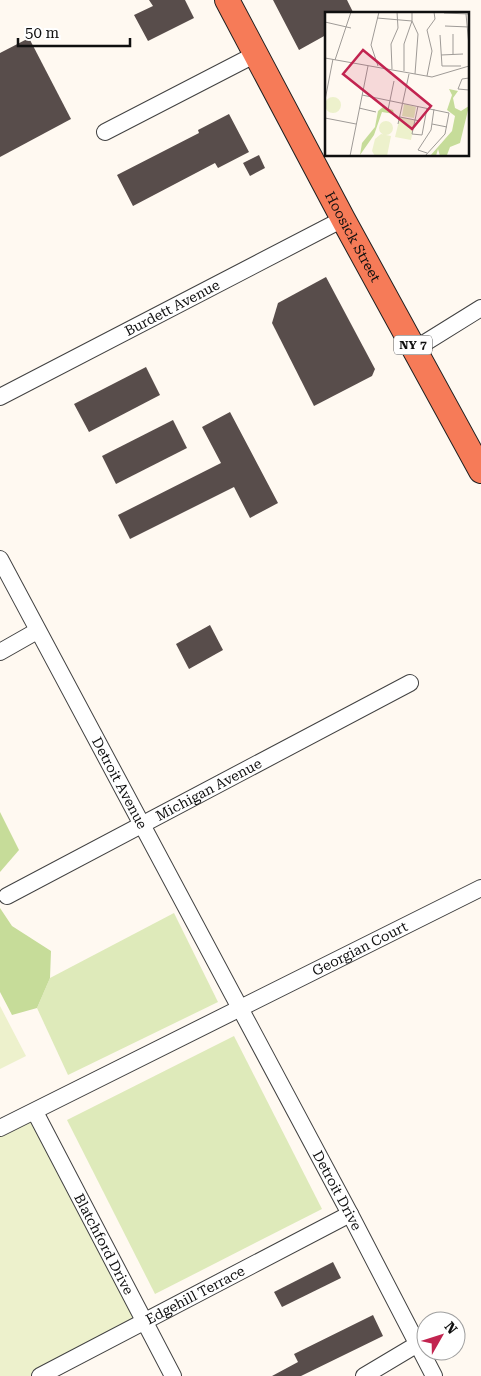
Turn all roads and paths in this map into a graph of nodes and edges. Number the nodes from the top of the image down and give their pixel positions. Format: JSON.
{"nodes":[{"id":1,"x":227,"y":0,"type":"edge"},
{"id":2,"x":256,"y":54,"type":"junction"},
{"id":3,"x":105,"y":132,"type":"dead end"},
{"id":4,"x":343,"y":219,"type":"junction"},
{"id":5,"x":481,"y":308,"type":"edge"},
{"id":6,"x":415,"y":349,"type":"junction"},
{"id":7,"x":0,"y":397,"type":"edge"},
{"id":8,"x":481,"y":471,"type":"edge"},
{"id":9,"x":0,"y":559,"type":"edge"},
{"id":10,"x":37,"y":631,"type":"junction"},
{"id":11,"x":0,"y":652,"type":"edge"},
{"id":12,"x":410,"y":683,"type":"dead end"},
{"id":13,"x":142,"y":824,"type":"junction"},
{"id":14,"x":481,"y":888,"type":"edge"},
{"id":15,"x":7,"y":896,"type":"dead end"},
{"id":16,"x":239,"y":1007,"type":"junction"},
{"id":17,"x":35,"y":1112,"type":"junction"},
{"id":18,"x":0,"y":1128,"type":"edge"},
{"id":19,"x":350,"y":1214,"type":"junction"},
{"id":20,"x":144,"y":1322,"type":"junction"},
{"id":21,"x":416,"y":1345,"type":"joint"},
{"id":22,"x":425,"y":1361,"type":"edge"},
{"id":23,"x":40,"y":1376,"type":"edge"},
{"id":24,"x":173,"y":1376,"type":"edge"},
{"id":25,"x":364,"y":1376,"type":"edge"},
{"id":26,"x":434,"y":1376,"type":"edge"}],
"edges":[{"from":1,"to":2,"type":"highway","name":"Hoosick Street","number":"NY 7"},
{"from":2,"to":3,"type":"street"},
{"from":2,"to":4,"type":"highway","name":"Hoosick Street","number":"NY 7"},
{"from":4,"to":6,"type":"highway","name":"Hoosick Street","number":"NY 7"},
{"from":4,"to":7,"type":"street","name":"Burdett Avenue"},
{"from":5,"to":6,"type":"street"},
{"from":6,"to":8,"type":"highway","name":"Hoosick Street","number":"NY 7"},
{"from":9,"to":10,"type":"street","name":"Detroit Avenue"},
{"from":10,"to":11,"type":"street"},
{"from":10,"to":13,"type":"street","name":"Detroit Avenue"},
{"from":12,"to":13,"type":"street","name":"Michigan Avenue"},
{"from":13,"to":15,"type":"street","name":"Michigan Avenue"},
{"from":13,"to":16,"type":"street","name":"Detroit Avenue"},
{"from":14,"to":16,"type":"street","name":"Georgian Court"},
{"from":16,"to":17,"type":"street","name":"Georgian Court"},
{"from":16,"to":19,"type":"street","name":"Detroit Drive"},
{"from":17,"to":18,"type":"street","name":"Georgian Court"},
{"from":17,"to":20,"type":"street","name":"Blatchford Drive"},
{"from":19,"to":20,"type":"street","name":"Edgehill Terrace"},
{"from":19,"to":21,"type":"street","name":"Detroit Drive"},
{"from":20,"to":23,"type":"street","name":"Edgehill Terrace"},
{"from":20,"to":24,"type":"street","name":"Blatchford Drive"},
{"from":21,"to":25,"type":"street"},
{"from":22,"to":26,"type":"street","name":"Detroit Drive"}]}
